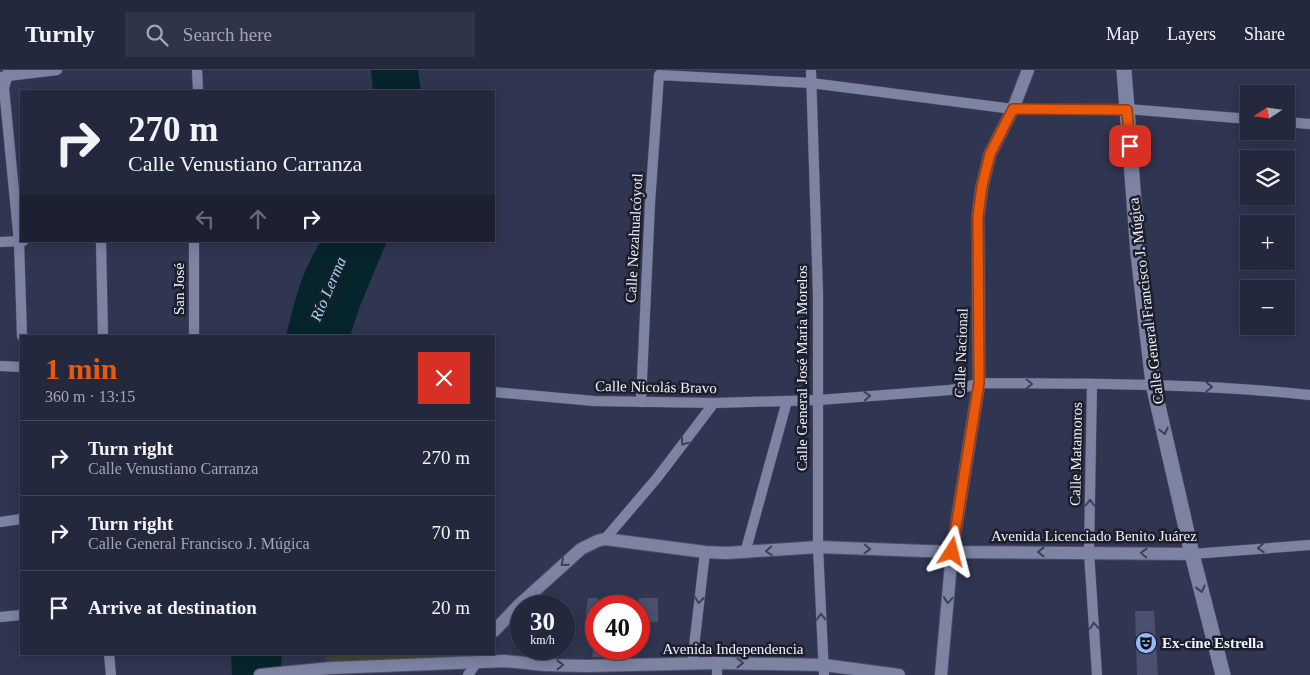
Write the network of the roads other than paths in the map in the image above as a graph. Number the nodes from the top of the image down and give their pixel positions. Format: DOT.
graph roads {
  1 [pos="57,70"];
  2 [pos="198,70"];
  3 [pos="811,70"];
  4 [pos="1028,70"];
  5 [pos="1124,70"];
  6 [pos="6,74"];
  7 [pos="811,84"];
  8 [pos="198,90"];
  9 [pos="1013,109"];
  10 [pos="1127,110"];
  11 [pos="1240,118"];
  12 [pos="1295,123"];
  13 [pos="1310,124"];
  14 [pos="20,232"];
  15 [pos="20,241"];
  16 [pos="0,242"];
  17 [pos="21,242"];
  18 [pos="100,242"];
  19 [pos="194,242"];
  20 [pos="22,335"];
  21 [pos="104,335"];
  22 [pos="194,335"];
  23 [pos="0,366"];
  24 [pos="20,367"];
  25 [pos="979,383"];
  26 [pos="1092,384"];
  27 [pos="1153,384"];
  28 [pos="495,392"];
  29 [pos="1310,395"];
  30 [pos="819,400"];
  31 [pos="787,401"];
  32 [pos="642,402"];
  33 [pos="714,403"];
  34 [pos="20,519"];
  35 [pos="0,522"];
  36 [pos="605,539"];
  37 [pos="1310,545"];
  38 [pos="818,547"];
  39 [pos="705,552"];
  40 [pos="952,552"];
  41 [pos="1089,552"];
  42 [pos="745,553"];
  43 [pos="1192,554"];
  44 [pos="20,615"];
  45 [pos="0,617"];
  46 [pos="495,630"];
  47 [pos="109,655"];
  48 [pos="479,658"];
  49 [pos="692,664"];
  50 [pos="717,669"];
  51 [pos="824,670"];
  52 [pos="111,675"];
  53 [pos="260,675"];
  54 [pos="468,675"];
  55 [pos="900,675"];
  56 [pos="941,675"];
  57 [pos="1097,675"];
  58 [pos="1223,675"];
  1 -- 6 [label="street"];
  2 -- 8 [label="street"];
  3 -- 7 [label="street, Calle General José María Morelos"];
  4 -- 9 [label="street, Calle Nacional"];
  5 -- 10 [label="main road, Calle General Francisco J. Múgica"];
  6 -- 14 [label="street"];
  7 -- 9 [label="street"];
  7 -- 30 [label="street, Calle General José María Morelos"];
  7 -- 32 [label="street, Calle Nezahualcóyotl"];
  9 -- 10 [label="street"];
  9 -- 25 [label="street, Calle Nacional"];
  10 -- 11 [label="street"];
  10 -- 27 [label="main road, Calle General Francisco J. Múgica"];
  12 -- 13 [label="street"];
  15 -- 16 [label="street"];
  17 -- 20 [label="street"];
  18 -- 21 [label="street"];
  19 -- 22 [label="street, San José"];
  23 -- 24 [label="street"];
  25 -- 26 [label="street, Calle Nicolás Bravo, one-way"];
  30 -- 25 [label="street, Calle Nicolás Bravo, one-way"];
  25 -- 40 [label="street, Calle Nacional"];
  26 -- 27 [label="street, Calle Nicolás Bravo"];
  41 -- 26 [label="street, Calle Matamoros, one-way"];
  27 -- 29 [label="street, Calle Nicolás Bravo, one-way"];
  27 -- 43 [label="main road, Calle General Francisco J. Múgica, one-way"];
  28 -- 32 [label="street, Calle Nicolás Bravo"];
  30 -- 31 [label="street, Calle Nicolás Bravo"];
  30 -- 38 [label="street, Calle General José María Morelos"];
  31 -- 33 [label="street, Calle Nicolás Bravo"];
  31 -- 42 [label="street"];
  32 -- 33 [label="street, Calle Nicolás Bravo"];
  33 -- 36 [label="street, one-way"];
  34 -- 35 [label="street"];
  36 -- 39 [label="street, Avenida Licenciado Benito Juárez"];
  36 -- 46 [label="street, one-way"];
  37 -- 43 [label="street, Avenida Licenciado Benito Juárez, one-way"];
  38 -- 40 [label="street, Avenida Licenciado Benito Juárez, one-way"];
  38 -- 42 [label="street, Avenida Licenciado Benito Juárez, one-way"];
  51 -- 38 [label="street, Calle General José María Morelos, one-way"];
  39 -- 42 [label="street, Avenida Licenciado Benito Juárez"];
  39 -- 49 [label="street, one-way"];
  41 -- 40 [label="street, Avenida Licenciado Benito Juárez, one-way"];
  40 -- 56 [label="street, Calle Nacional, one-way"];
  43 -- 41 [label="street, Avenida Licenciado Benito Juárez, one-way"];
  57 -- 41 [label="street, Calle Matamoros, one-way"];
  43 -- 58 [label="main road, Calle General Francisco J. Múgica, one-way"];
  44 -- 45 [label="street"];
  47 -- 52 [label="street"];
  48 -- 49 [label="street, Avenida Independencia, one-way"];
  48 -- 53 [label="street, Avenida Independencia"];
  48 -- 54 [label="street"];
  49 -- 50 [label="street, Avenida Independencia"];
  50 -- 51 [label="street, Avenida Independencia, one-way"];
  51 -- 55 [label="street, Avenida Independencia"];
}
